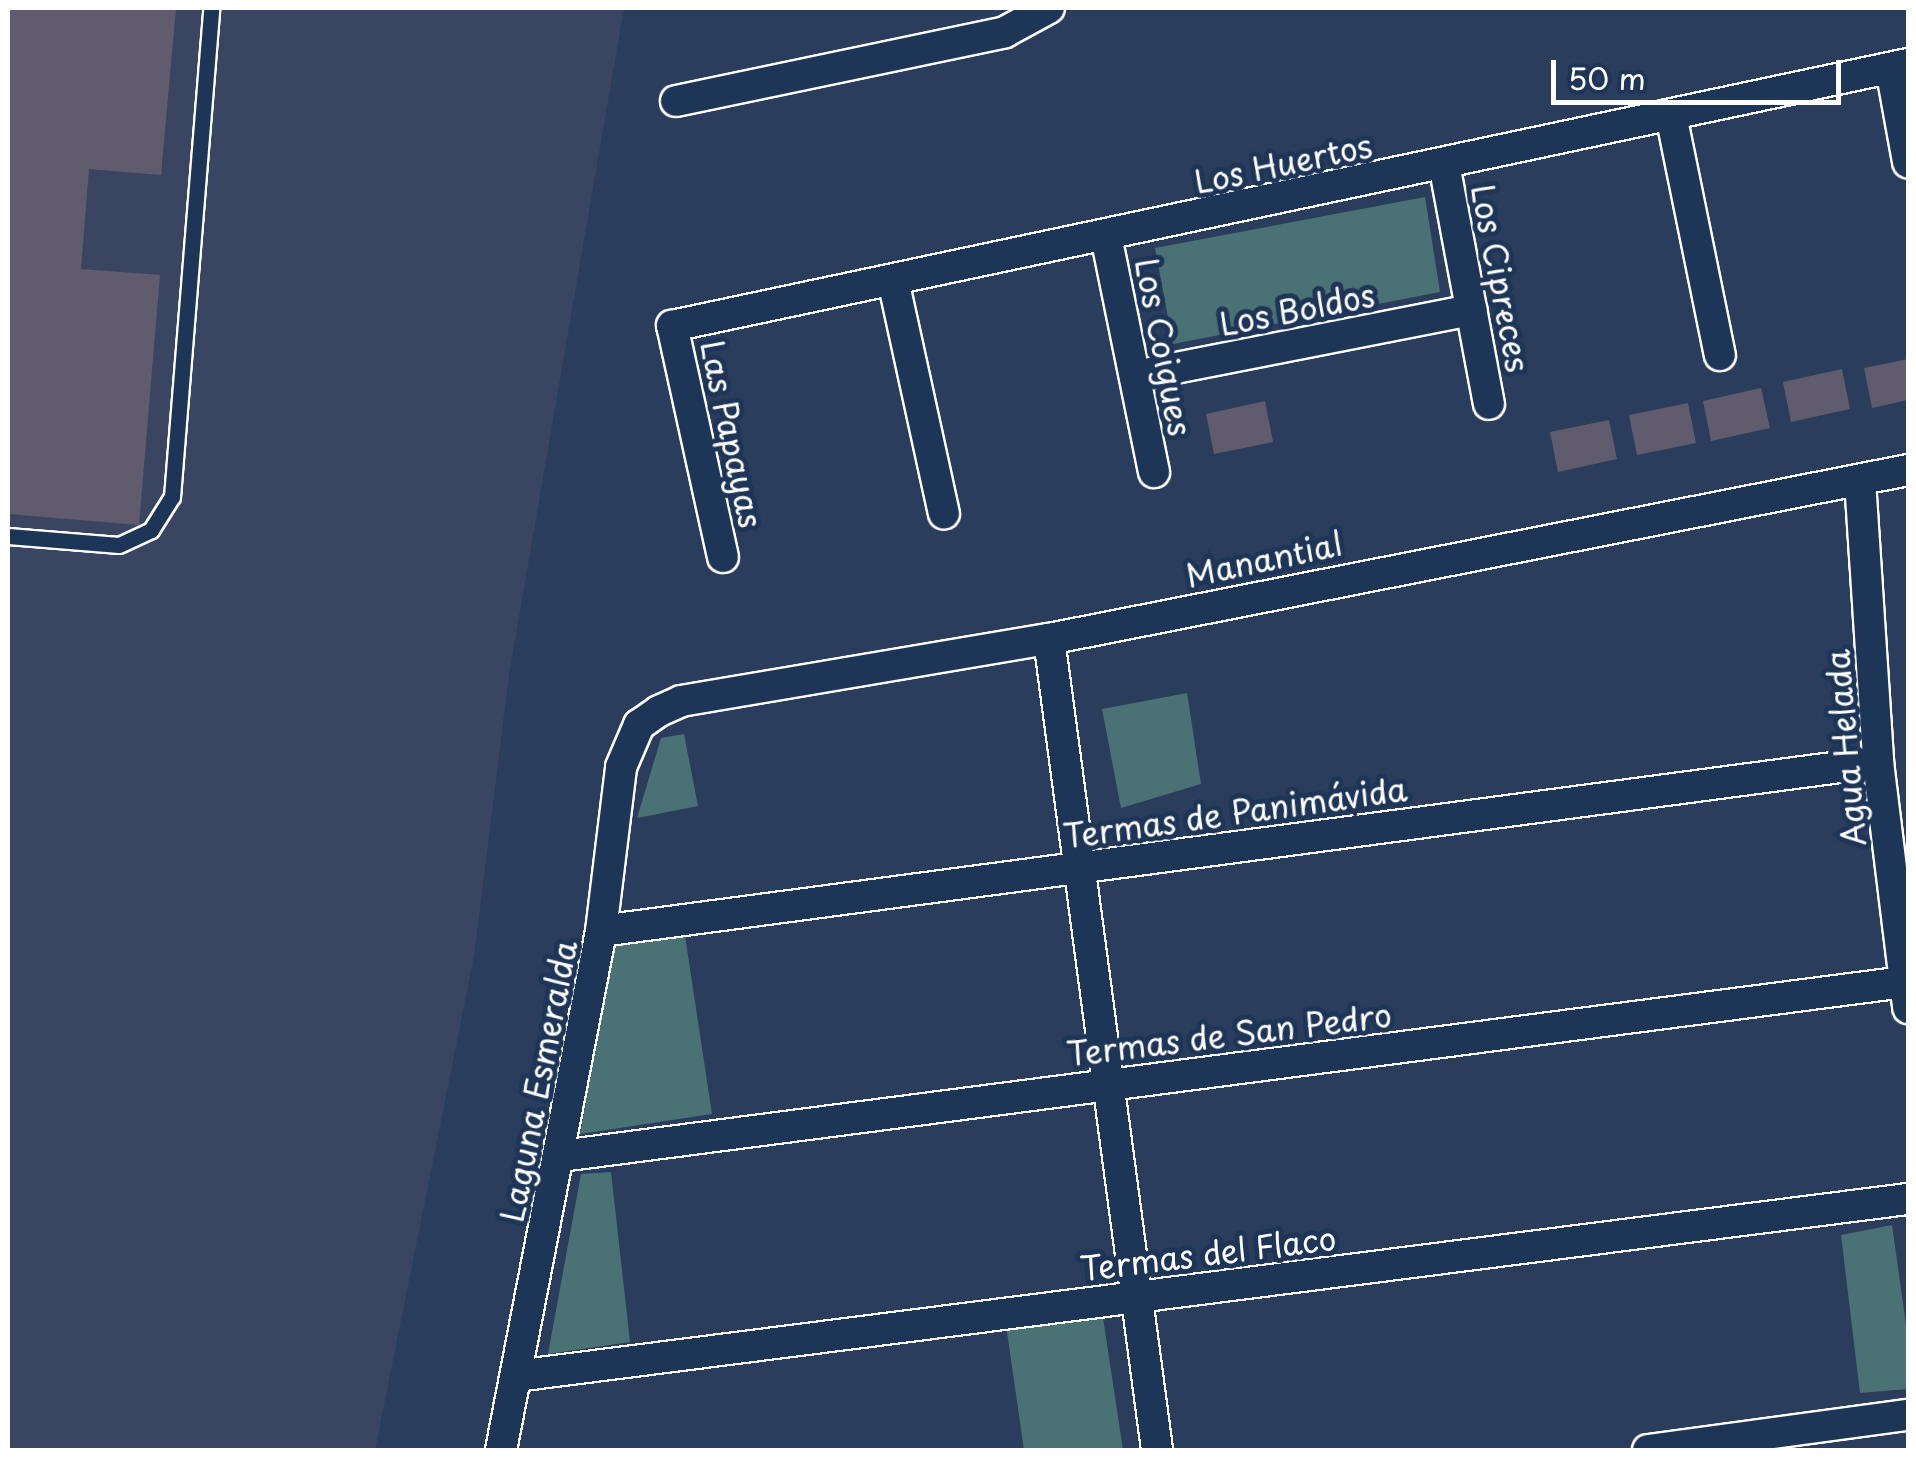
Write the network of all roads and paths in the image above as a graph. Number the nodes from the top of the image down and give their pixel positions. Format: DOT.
graph roads {
  1 [pos="210,8"];
  2 [pos="1050,8"];
  3 [pos="1900,66"];
  4 [pos="676,101"];
  5 [pos="1671,115"];
  6 [pos="1908,162"];
  7 [pos="1444,164"];
  8 [pos="1106,236"];
  9 [pos="892,280"];
  10 [pos="1472,310"];
  11 [pos="672,326"];
  12 [pos="1720,356"];
  13 [pos="1135,376"];
  14 [pos="1489,404"];
  15 [pos="1908,470"];
  16 [pos="1154,472"];
  17 [pos="1860,480"];
  18 [pos="944,514"];
  19 [pos="8,536"];
  20 [pos="723,556"];
  21 [pos="1049,639"];
  22 [pos="639,725"];
  23 [pos="1878,762"];
  24 [pos="1079,868"];
  25 [pos="601,931"];
  26 [pos="1907,995"];
  27 [pos="1108,1085"];
  28 [pos="561,1156"];
  29 [pos="1908,1199"];
  30 [pos="1136,1298"];
  31 [pos="516,1376"];
  32 [pos="1908,1415"];
  33 [pos="500,1450"];
  34 [pos="1157,1450"];
  35 [pos="1648,1450"];
  1 -- 19 [label="lane"];
  2 -- 4 [label="street"];
  3 -- 5 [label="street, Los Huertos"];
  3 -- 6 [label="street"];
  5 -- 7 [label="street, Los Huertos"];
  5 -- 12 [label="street"];
  7 -- 8 [label="street, Los Huertos"];
  7 -- 10 [label="street, Los Cipreces"];
  8 -- 9 [label="street, Los Huertos"];
  8 -- 13 [label="street, Los Coigues"];
  9 -- 11 [label="street, Los Huertos"];
  9 -- 18 [label="street"];
  10 -- 13 [label="street, Los Boldos"];
  10 -- 14 [label="street, Los Cipreces"];
  11 -- 20 [label="street, Las Papayas"];
  13 -- 16 [label="street, Los Coigues"];
  15 -- 17 [label="street, Manantial"];
  17 -- 21 [label="street, Manantial"];
  17 -- 23 [label="street, Agua Helada"];
  21 -- 22 [label="street, Manantial"];
  21 -- 24 [label="street"];
  22 -- 25 [label="street, Laguna Esmeralda"];
  23 -- 24 [label="street, Termas de Panimávida"];
  23 -- 26 [label="street, Agua Helada"];
  24 -- 25 [label="street, Termas de Panimávida"];
  24 -- 27 [label="street"];
  25 -- 28 [label="street, Laguna Esmeralda"];
  26 -- 27 [label="street, Termas de San Pedro"];
  27 -- 28 [label="street, Termas de San Pedro"];
  27 -- 30 [label="street"];
  28 -- 31 [label="street, Laguna Esmeralda"];
  29 -- 30 [label="street, Termas del Flaco"];
  30 -- 31 [label="street, Termas del Flaco"];
  30 -- 34 [label="street"];
  31 -- 33 [label="street, Laguna Esmeralda"];
  32 -- 35 [label="street"];
}
